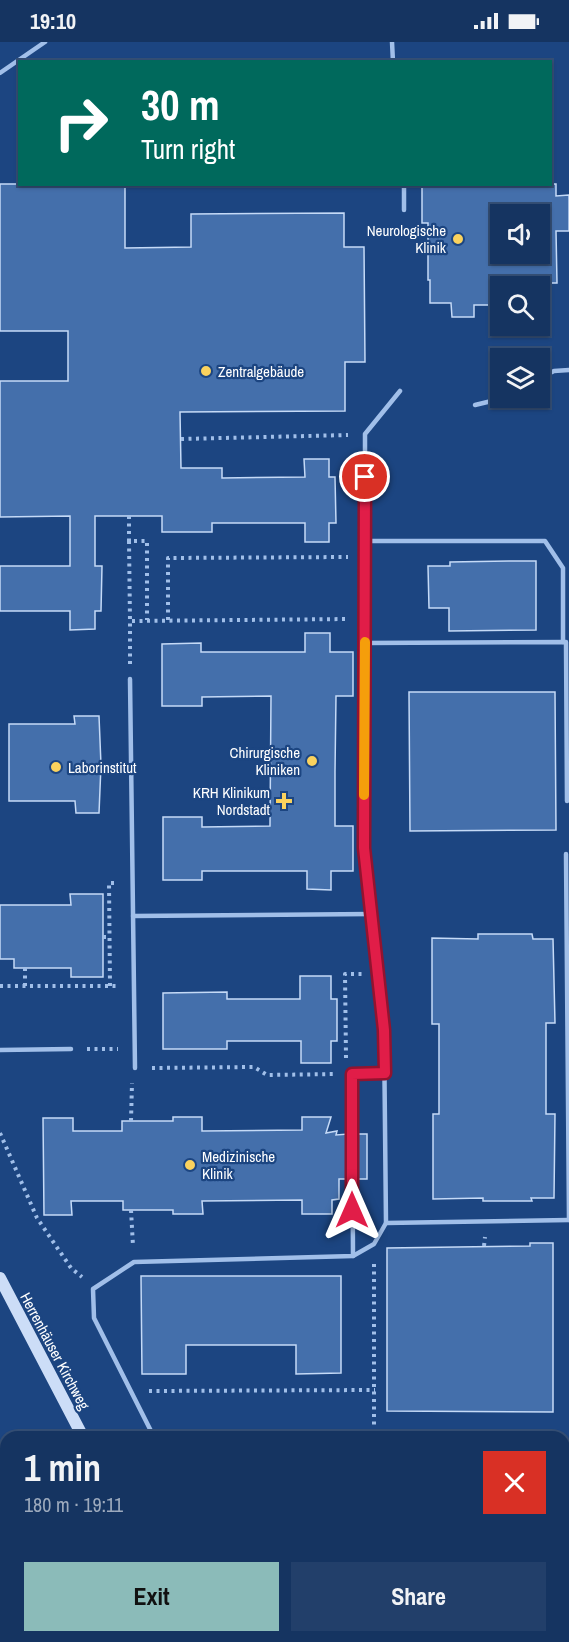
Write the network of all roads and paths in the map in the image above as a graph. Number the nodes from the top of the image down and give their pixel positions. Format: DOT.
graph roads {
  1 [pos="45,42"];
  2 [pos="392,42"];
  3 [pos="19,60"];
  4 [pos="393,60"];
  5 [pos="18,61"];
  6 [pos="0,73"];
  7 [pos="404,186"];
  8 [pos="404,210"];
  9 [pos="569,370"];
  10 [pos="550,373"];
  11 [pos="400,391"];
  12 [pos="490,401"];
  13 [pos="475,405"];
  14 [pos="365,434"];
  15 [pos="181,439"];
  16 [pos="129,516"];
  17 [pos="129,541"];
  18 [pos="364,541"];
  19 [pos="365,557"];
  20 [pos="365,619"];
  21 [pos="147,620"];
  22 [pos="168,620"];
  23 [pos="130,621"];
  24 [pos="563,642"];
  25 [pos="365,643"];
  26 [pos="130,679"];
  27 [pos="567,801"];
  28 [pos="566,854"];
  29 [pos="372,914"];
  30 [pos="133,916"];
  31 [pos="103,937"];
  32 [pos="25,968"];
  33 [pos="378,973"];
  34 [pos="0,986"];
  35 [pos="25,986"];
  36 [pos="110,986"];
  37 [pos="134,986"];
  38 [pos="134,1048"];
  39 [pos="71,1049"];
  40 [pos="0,1050"];
  41 [pos="135,1068"];
  42 [pos="385,1073"];
  43 [pos="349,1074"];
  44 [pos="131,1121"];
  45 [pos="0,1133"];
  46 [pos="131,1210"];
  47 [pos="569,1220"];
  48 [pos="386,1223"];
  49 [pos="374,1244"];
  50 [pos="353,1256"];
  51 [pos="134,1262"];
  52 [pos="0,1278"];
  53 [pos="93,1289"];
  54 [pos="375,1390"];
  55 [pos="131,1391"];
  56 [pos="80,1431"];
  57 [pos="151,1431"];
  58 [pos="374,1431"];
  1 -- 3 [label="lane"];
  2 -- 4 [label="lane"];
  5 -- 6 [label="lane"];
  7 -- 8 [label="lane"];
  9 -- 10 [label="lane"];
  11 -- 14 [label="lane"];
  12 -- 13 [label="lane"];
  14 -- 15 [label="path"];
  14 -- 18 [label="lane"];
  16 -- 17 [label="path"];
  17 -- 21 [label="path"];
  17 -- 23 [label="path"];
  18 -- 19 [label="lane"];
  18 -- 24 [label="lane"];
  19 -- 20 [label="lane"];
  19 -- 22 [label="path"];
  20 -- 22 [label="path"];
  20 -- 25 [label="lane"];
  21 -- 22 [label="path"];
  21 -- 23 [label="path"];
  23 -- 26 [label="path"];
  24 -- 25 [label="lane"];
  24 -- 27 [label="lane"];
  25 -- 29 [label="lane"];
  26 -- 30 [label="lane"];
  28 -- 47 [label="lane"];
  29 -- 30 [label="lane"];
  29 -- 33 [label="lane"];
  30 -- 37 [label="lane"];
  31 -- 36 [label="path"];
  32 -- 35 [label="path"];
  33 -- 42 [label="lane"];
  33 -- 43 [label="path"];
  34 -- 35 [label="path"];
  35 -- 36 [label="path"];
  36 -- 37 [label="path"];
  37 -- 38 [label="lane"];
  38 -- 39 [label="path"];
  38 -- 41 [label="lane"];
  39 -- 40 [label="lane"];
  41 -- 43 [label="path"];
  41 -- 44 [label="path"];
  42 -- 43 [label="lane"];
  42 -- 48 [label="lane"];
  43 -- 50 [label="lane"];
  45 -- 53 [label="path"];
  46 -- 51 [label="path"];
  47 -- 48 [label="lane"];
  48 -- 49 [label="lane"];
  49 -- 50 [label="lane"];
  49 -- 54 [label="path"];
  50 -- 51 [label="lane"];
  51 -- 53 [label="lane"];
  52 -- 56 [label="street, Herrenhäuser Kirchweg"];
  53 -- 55 [label="lane"];
  54 -- 55 [label="path"];
  54 -- 58 [label="path"];
  55 -- 57 [label="lane"];
}
